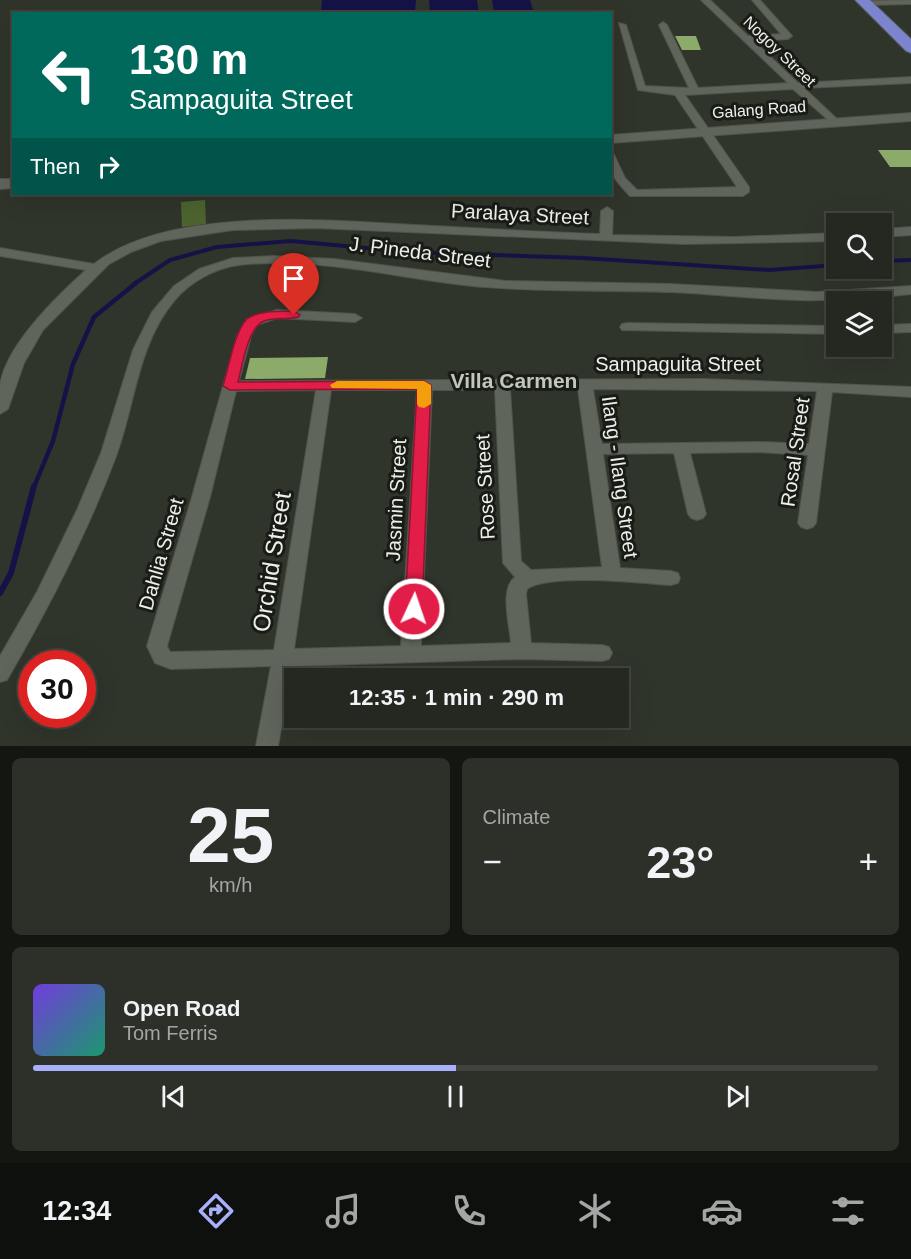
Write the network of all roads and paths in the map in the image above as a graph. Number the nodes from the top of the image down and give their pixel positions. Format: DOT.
graph roads {
  1 [pos="705,0"];
  2 [pos="756,0"];
  3 [pos="864,1"];
  4 [pos="911,2"];
  5 [pos="622,25"];
  6 [pos="663,25"];
  7 [pos="746,39"];
  8 [pos="911,48"];
  9 [pos="911,80"];
  10 [pos="795,87"];
  11 [pos="695,91"];
  12 [pos="678,92"];
  13 [pos="911,117"];
  14 [pos="834,122"];
  15 [pos="707,131"];
  16 [pos="612,139"];
  17 [pos="615,179"];
  18 [pos="607,211"];
  19 [pos="911,231"];
  20 [pos="892,232"];
  21 [pos="606,238"];
  22 [pos="826,238"];
  23 [pos="0,252"];
  24 [pos="96,268"];
  25 [pos="911,290"];
  26 [pos="355,318"];
  27 [pos="627,327"];
  28 [pos="911,328"];
  29 [pos="892,329"];
  30 [pos="826,330"];
  31 [pos="324,385"];
  32 [pos="424,385"];
  33 [pos="585,385"];
  34 [pos="230,386"];
  35 [pos="502,386"];
  36 [pos="825,387"];
  37 [pos="911,392"];
  38 [pos="0,409"];
  39 [pos="681,448"];
  40 [pos="595,449"];
  41 [pos="817,450"];
  42 [pos="697,514"];
  43 [pos="807,523"];
  44 [pos="612,574"];
  45 [pos="528,578"];
  46 [pos="672,578"];
  47 [pos="522,651"];
  48 [pos="602,653"];
  49 [pos="411,654"];
  50 [pos="284,657"];
  51 [pos="0,674"];
  52 [pos="267,746"];
  1 -- 7 [label="street, Nogoy Street"];
  2 -- 7 [label="street"];
  3 -- 4 [label="street"];
  3 -- 8 [label="highway"];
  5 -- 12 [label="street"];
  6 -- 11 [label="street"];
  7 -- 10 [label="street, Nogoy Street"];
  9 -- 10 [label="street"];
  10 -- 11 [label="street"];
  10 -- 14 [label="street, Nogoy Street"];
  11 -- 12 [label="street"];
  12 -- 15 [label="street"];
  13 -- 14 [label="street, Galang Road"];
  14 -- 15 [label="street, Galang Road"];
  15 -- 16 [label="street, Galang Road"];
  15 -- 17 [label="street"];
  18 -- 21 [label="street"];
  19 -- 20 [label="street"];
  21 -- 22 [label="street, Paralaya Street"];
  21 -- 24 [label="street, Paralaya Street"];
  23 -- 24 [label="street"];
  24 -- 38 [label="street, Paralaya Street"];
  25 -- 51 [label="street, J. Pineda Street"];
  26 -- 34 [label="street, Dahlia Street"];
  27 -- 30 [label="street"];
  28 -- 29 [label="street"];
  31 -- 32 [label="street, Sampaguita Street"];
  31 -- 34 [label="street, Sampaguita Street"];
  31 -- 50 [label="street, Orchid Street"];
  32 -- 35 [label="street, Sampaguita Street"];
  32 -- 49 [label="street, Jasmin Street"];
  33 -- 35 [label="street, Sampaguita Street"];
  33 -- 36 [label="street, Sampaguita Street"];
  33 -- 40 [label="street, Ilang - Ilang Street"];
  34 -- 50 [label="street, Dahlia Street"];
  35 -- 45 [label="street, Rose Street"];
  36 -- 37 [label="street, Sampaguita Street"];
  36 -- 41 [label="street, Rosal Street"];
  39 -- 40 [label="street"];
  39 -- 41 [label="street"];
  39 -- 42 [label="street"];
  40 -- 44 [label="street, Ilang - Ilang Street"];
  41 -- 43 [label="street, Rosal Street"];
  44 -- 45 [label="street"];
  44 -- 46 [label="street"];
  45 -- 47 [label="street"];
  47 -- 48 [label="street, Dahlia Street"];
  47 -- 49 [label="street, Dahlia Street"];
  49 -- 50 [label="street, Dahlia Street"];
  50 -- 52 [label="street, Orchid Street"];
}
